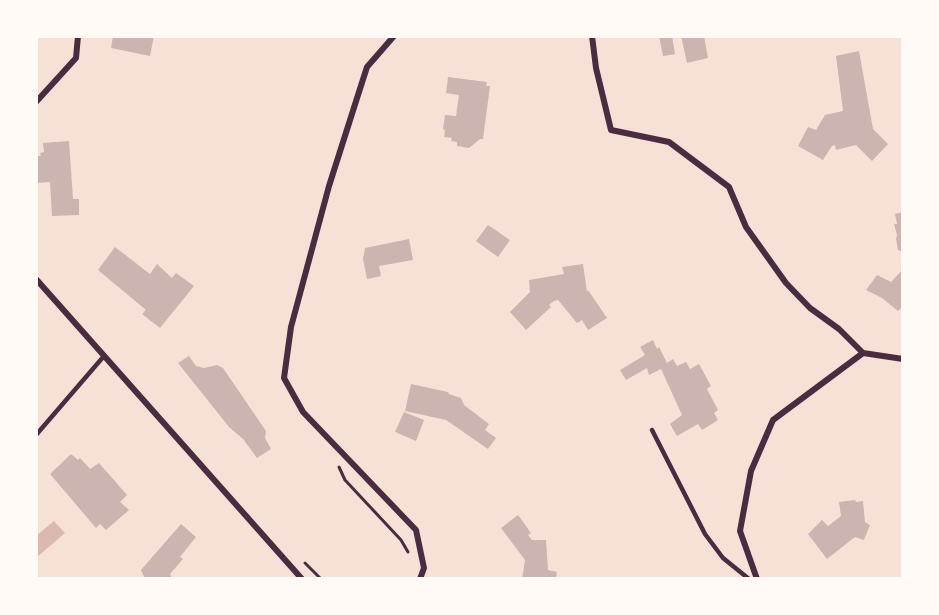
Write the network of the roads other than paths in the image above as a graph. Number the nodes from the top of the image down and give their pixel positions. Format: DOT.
graph roads {
  1 [pos="78,36"];
  2 [pos="394,36"];
  3 [pos="592,36"];
  4 [pos="36,102"];
  5 [pos="36,279"];
  6 [pos="864,353"];
  7 [pos="104,356"];
  8 [pos="903,359"];
  9 [pos="652,430"];
  10 [pos="36,435"];
  11 [pos="302,579"];
  12 [pos="420,579"];
  13 [pos="749,579"];
  14 [pos="757,579"];
  1 -- 4 [label="street"];
  2 -- 12 [label="street"];
  3 -- 6 [label="street"];
  5 -- 7 [label="street"];
  6 -- 8 [label="street"];
  6 -- 14 [label="street"];
  7 -- 10 [label="lane"];
  7 -- 11 [label="street"];
  9 -- 13 [label="lane"];
}
